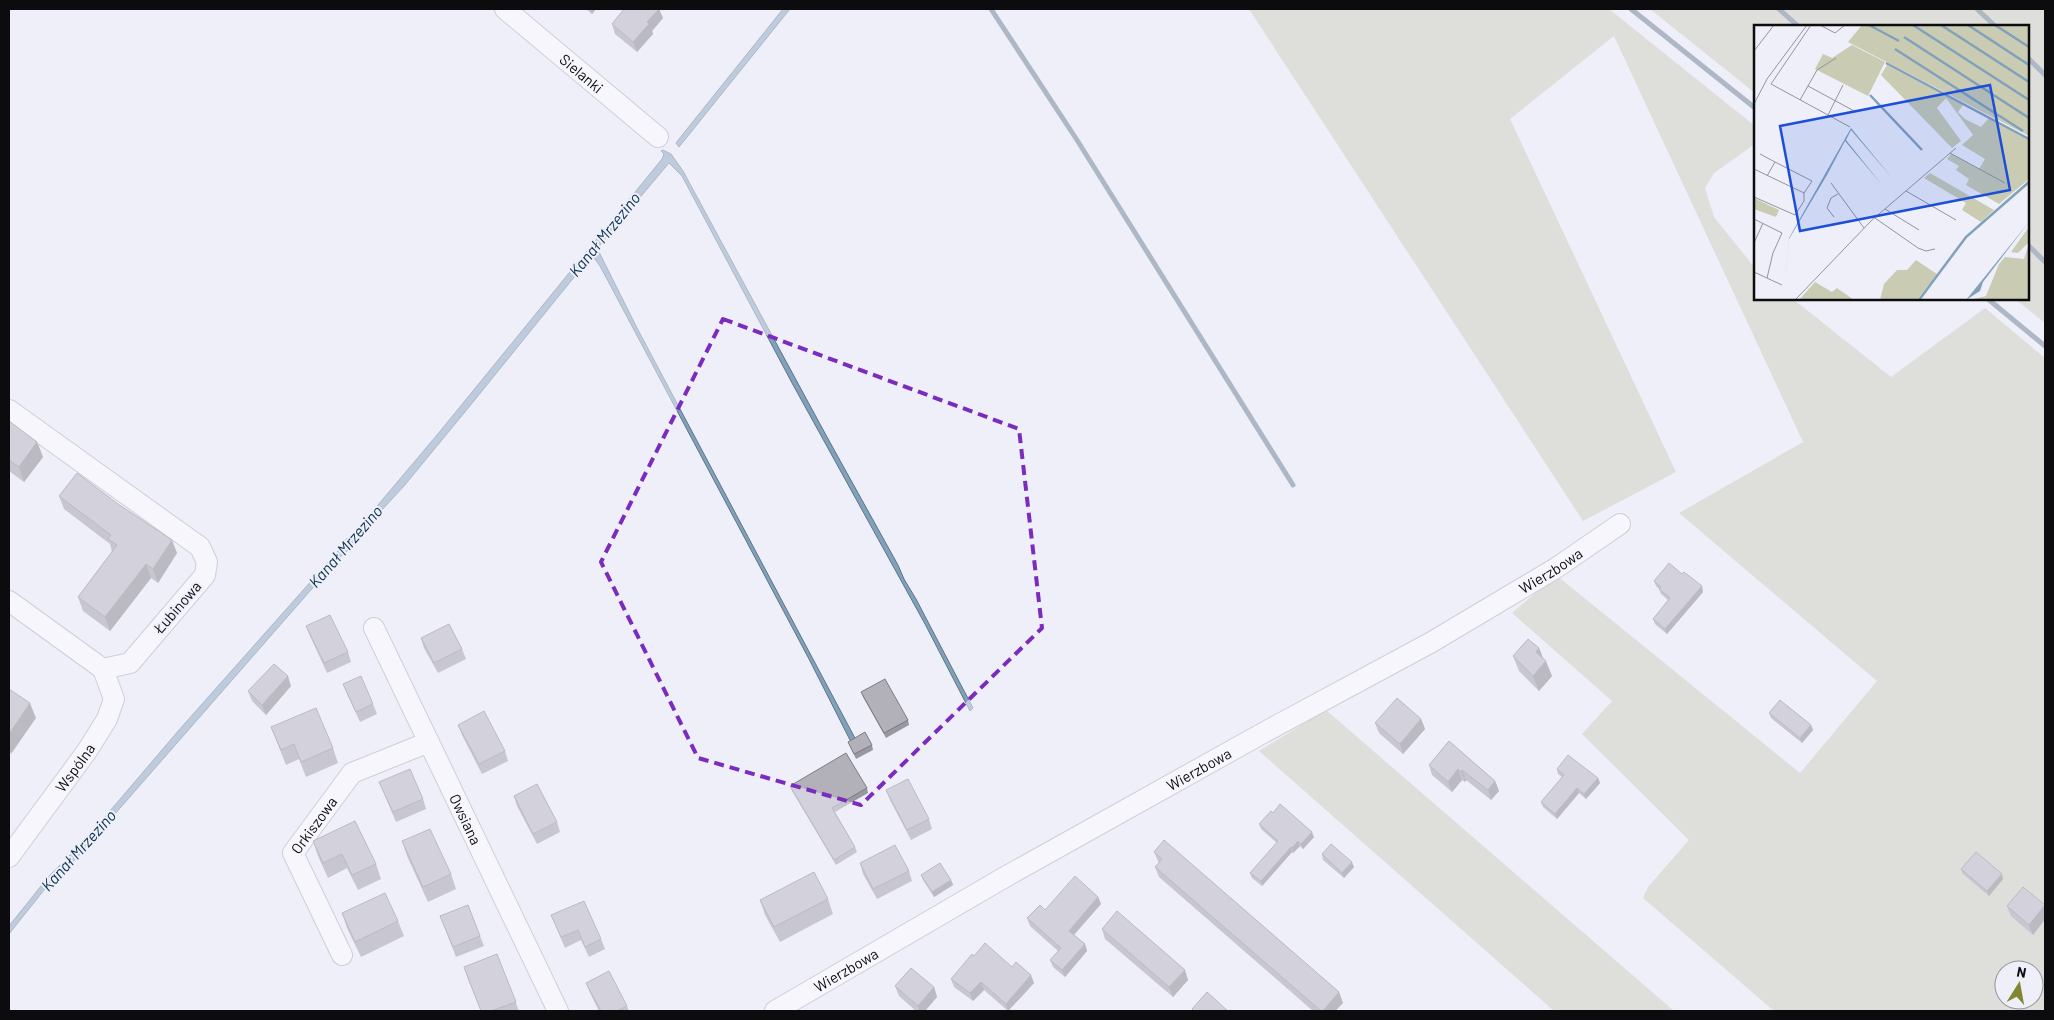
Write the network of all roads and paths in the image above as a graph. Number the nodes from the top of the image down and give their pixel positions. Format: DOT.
graph roads {
  1 [pos="505,9"];
  2 [pos="658,137"];
  3 [pos="9,410"];
  4 [pos="1620,524"];
  5 [pos="9,601"];
  6 [pos="374,628"];
  7 [pos="102,669"];
  8 [pos="429,742"];
  9 [pos="9,857"];
  10 [pos="342,955"];
  11 [pos="558,1011"];
  12 [pos="775,1011"];
  1 -- 2 [label="street, Sielanki"];
  3 -- 7 [label="street, Łubinowa"];
  4 -- 12 [label="street, Wierzbowa"];
  5 -- 7 [label="street"];
  6 -- 8 [label="street, Owsiana"];
  7 -- 9 [label="street, Wspólna"];
  8 -- 10 [label="street, Orkiszowa"];
  8 -- 11 [label="street, Owsiana"];
}
